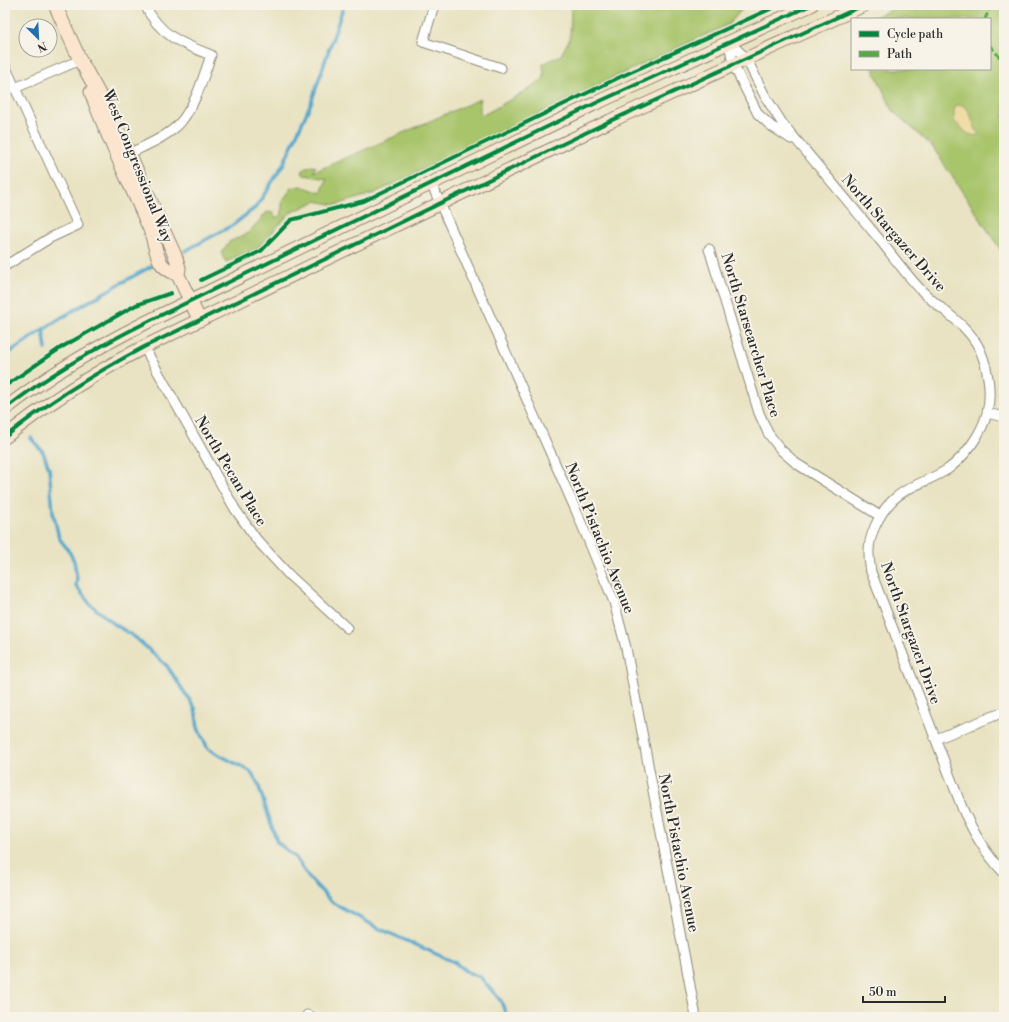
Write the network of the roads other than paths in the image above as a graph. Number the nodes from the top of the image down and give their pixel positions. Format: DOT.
graph roads {
  1 [pos="55,5"];
  2 [pos="145,5"];
  3 [pos="434,5"];
  4 [pos="811,5"];
  5 [pos="864,5"];
  6 [pos="729,42"];
  7 [pos="746,58"];
  8 [pos="80,60"];
  9 [pos="733,64"];
  10 [pos="5,66"];
  11 [pos="501,68"];
  12 [pos="15,88"];
  13 [pos="801,145"];
  14 [pos="124,156"];
  15 [pos="431,183"];
  16 [pos="441,203"];
  17 [pos="709,249"];
  18 [pos="5,266"];
  19 [pos="190,300"];
  20 [pos="199,319"];
  21 [pos="144,347"];
  22 [pos="5,409"];
  23 [pos="987,413"];
  24 [pos="1004,417"];
  25 [pos="5,437"];
  26 [pos="880,516"];
  27 [pos="347,628"];
  28 [pos="1004,712"];
  29 [pos="936,739"];
  30 [pos="1004,873"];
  31 [pos="696,1017"];
  1 -- 8 [label="main road, West Congressional Way"];
  2 -- 14 [label="street"];
  3 -- 11 [label="street"];
  4 -- 6 [label="main road"];
  5 -- 7 [label="main road"];
  6 -- 7 [label="street, North Stargazer Drive"];
  6 -- 9 [label="street, North Stargazer Drive"];
  6 -- 15 [label="main road"];
  7 -- 9 [label="main road"];
  7 -- 13 [label="street, North Stargazer Drive"];
  8 -- 12 [label="street"];
  8 -- 14 [label="main road, West Congressional Way"];
  9 -- 13 [label="street, North Stargazer Drive"];
  9 -- 16 [label="main road"];
  10 -- 12 [label="street"];
  12 -- 18 [label="street"];
  13 -- 23 [label="street, North Stargazer Drive"];
  14 -- 19 [label="main road, West Congressional Way"];
  15 -- 16 [label="street, North Pistachio Avenue"];
  15 -- 19 [label="main road"];
  16 -- 20 [label="main road"];
  16 -- 31 [label="street, North Pistachio Avenue"];
  17 -- 26 [label="street, North Starsearcher Place"];
  19 -- 20 [label="main road, West Congressional Way"];
  19 -- 22 [label="main road"];
  20 -- 21 [label="main road"];
  21 -- 25 [label="main road"];
  21 -- 27 [label="street, North Pecan Place"];
  23 -- 24 [label="street"];
  23 -- 26 [label="street, North Stargazer Drive"];
  26 -- 29 [label="street, North Stargazer Drive"];
  28 -- 29 [label="street"];
  29 -- 30 [label="street, North Stargazer Drive"];
}
